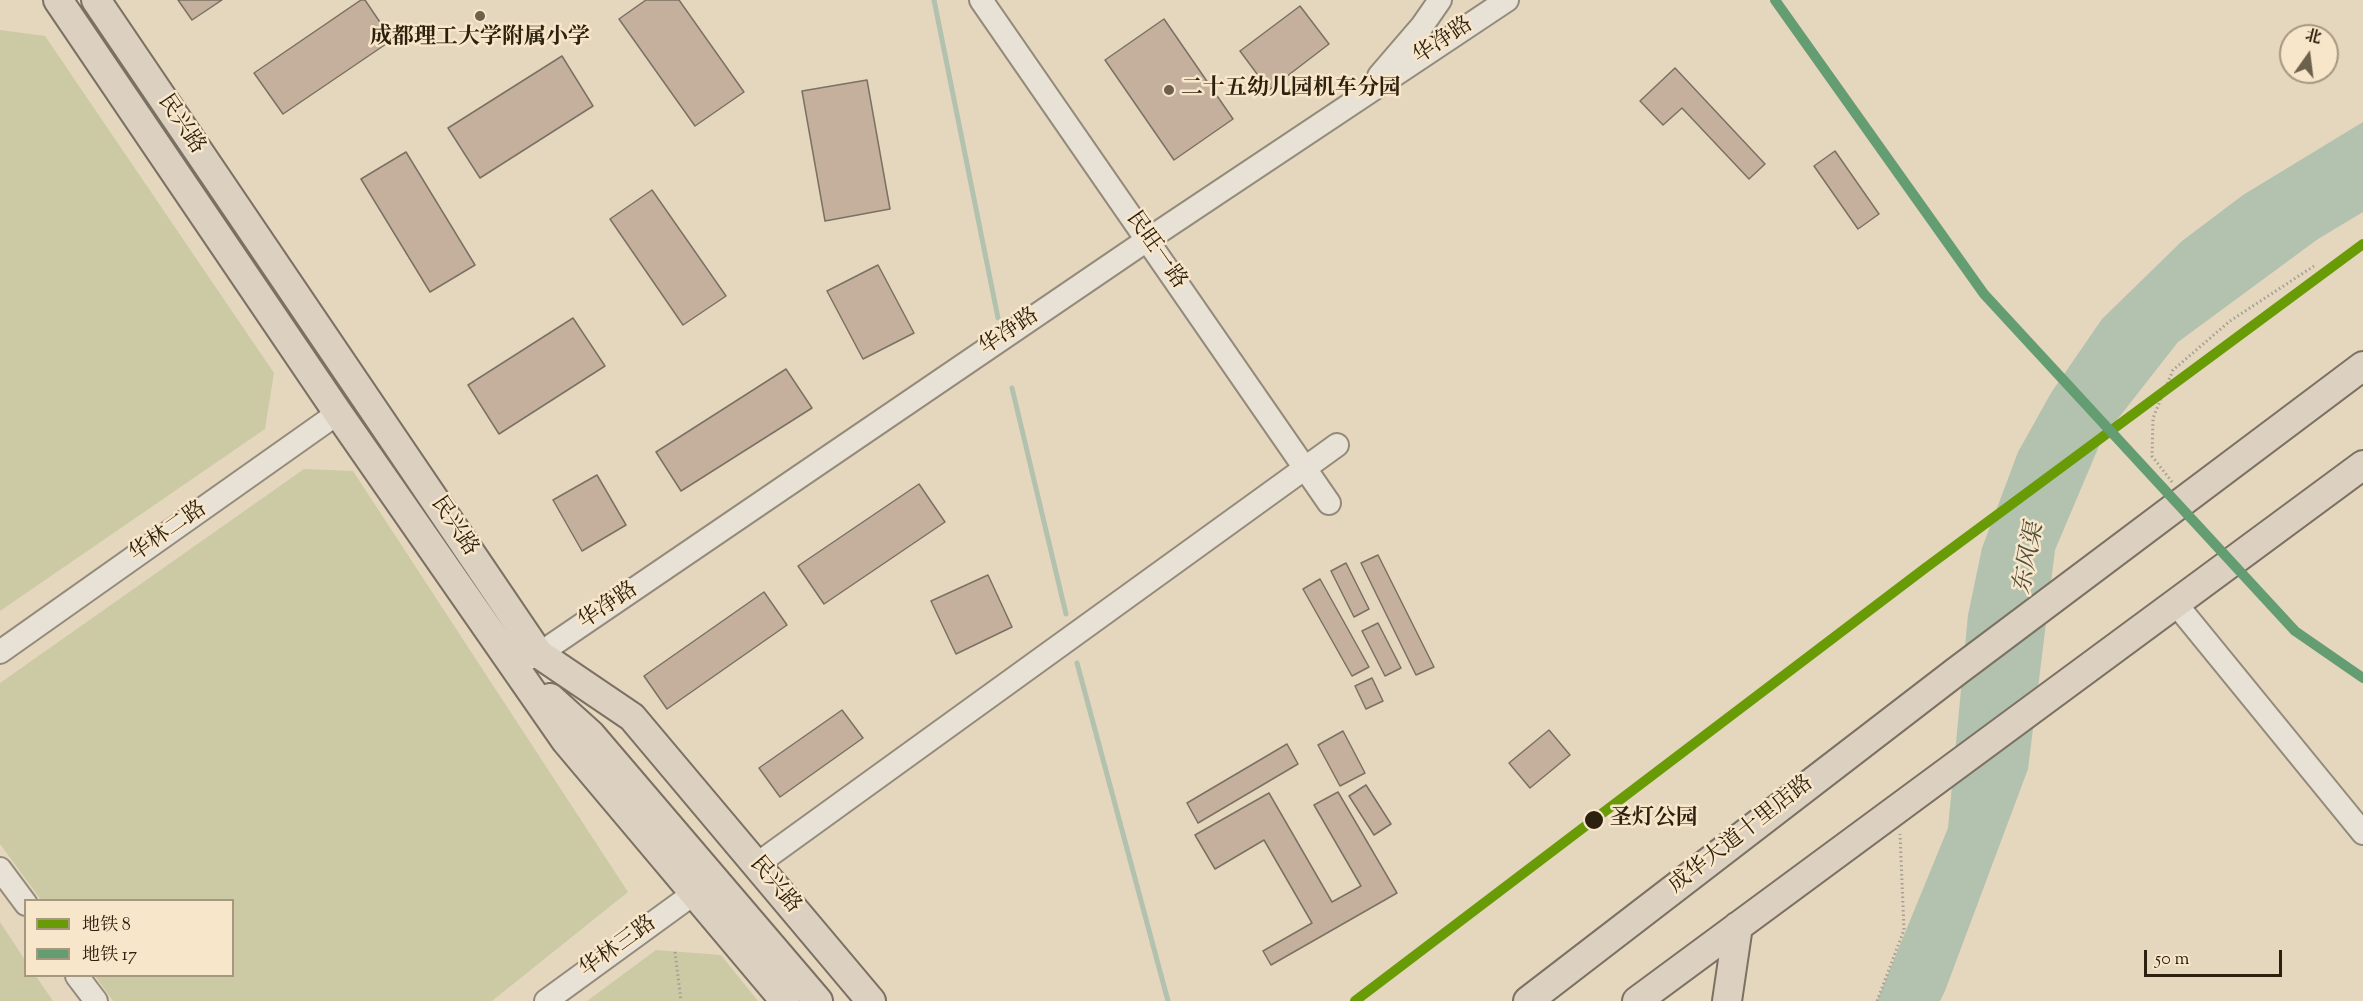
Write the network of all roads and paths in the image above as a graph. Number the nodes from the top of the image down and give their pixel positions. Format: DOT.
graph roads {
  1 [pos="58,0"];
  2 [pos="96,0"];
  3 [pos="981,0"];
  4 [pos="1440,0"];
  5 [pos="1507,0"];
  6 [pos="1348,106"];
  7 [pos="1147,240"];
  8 [pos="2314,266"];
  9 [pos="2363,366"];
  10 [pos="338,413"];
  11 [pos="1337,445"];
  12 [pos="2363,465"];
  13 [pos="1305,468"];
  14 [pos="2185,499"];
  15 [pos="1329,503"];
  16 [pos="2176,604"];
  17 [pos="0,652"];
  18 [pos="526,659"];
  19 [pos="601,727"];
  20 [pos="1899,807"];
  21 [pos="2363,833"];
  22 [pos="756,865"];
  23 [pos="0,869"];
  24 [pos="693,894"];
  25 [pos="24,901"];
  26 [pos="1738,926"];
  27 [pos="675,952"];
  28 [pos="79,977"];
  29 [pos="1879,1000"];
  30 [pos="96,1001"];
  31 [pos="546,1001"];
  32 [pos="681,1001"];
  33 [pos="785,1001"];
  34 [pos="818,1001"];
  35 [pos="848,1001"];
  36 [pos="871,1001"];
  37 [pos="1528,1001"];
  38 [pos="1637,1001"];
  39 [pos="1727,1001"];
  1 -- 10 [label="main road, 民兴路"];
  2 -- 18 [label="main road, 民兴路"];
  3 -- 7 [label="street, 民旺一路"];
  4 -- 6 [label="street"];
  5 -- 6 [label="street, 华净路"];
  6 -- 7 [label="street, 华净路"];
  7 -- 13 [label="street, 民旺一路"];
  7 -- 18 [label="street, 华净路"];
  8 -- 14 [label="path"];
  9 -- 14 [label="main road"];
  10 -- 17 [label="street, 华林二路"];
  10 -- 18 [label="main road, 民兴路"];
  11 -- 13 [label="street"];
  12 -- 16 [label="main road"];
  13 -- 15 [label="street, 民旺一路"];
  13 -- 22 [label="street"];
  14 -- 37 [label="main road, 成华大道十里店路"];
  16 -- 20 [label="main road"];
  16 -- 21 [label="street"];
  18 -- 19 [label="main road"];
  18 -- 22 [label="main road, 民兴路"];
  18 -- 24 [label="main road, 民兴路"];
  19 -- 34 [label="main road, 民兴路"];
  19 -- 35 [label="main road, 民兴路"];
  20 -- 26 [label="main road"];
  20 -- 29 [label="path"];
  22 -- 36 [label="main road, 民兴路"];
  23 -- 25 [label="street"];
  24 -- 31 [label="street, 华林三路"];
  24 -- 33 [label="main road, 民兴路"];
  26 -- 38 [label="main road"];
  26 -- 39 [label="main road"];
  27 -- 32 [label="path"];
  28 -- 30 [label="street"];
}
